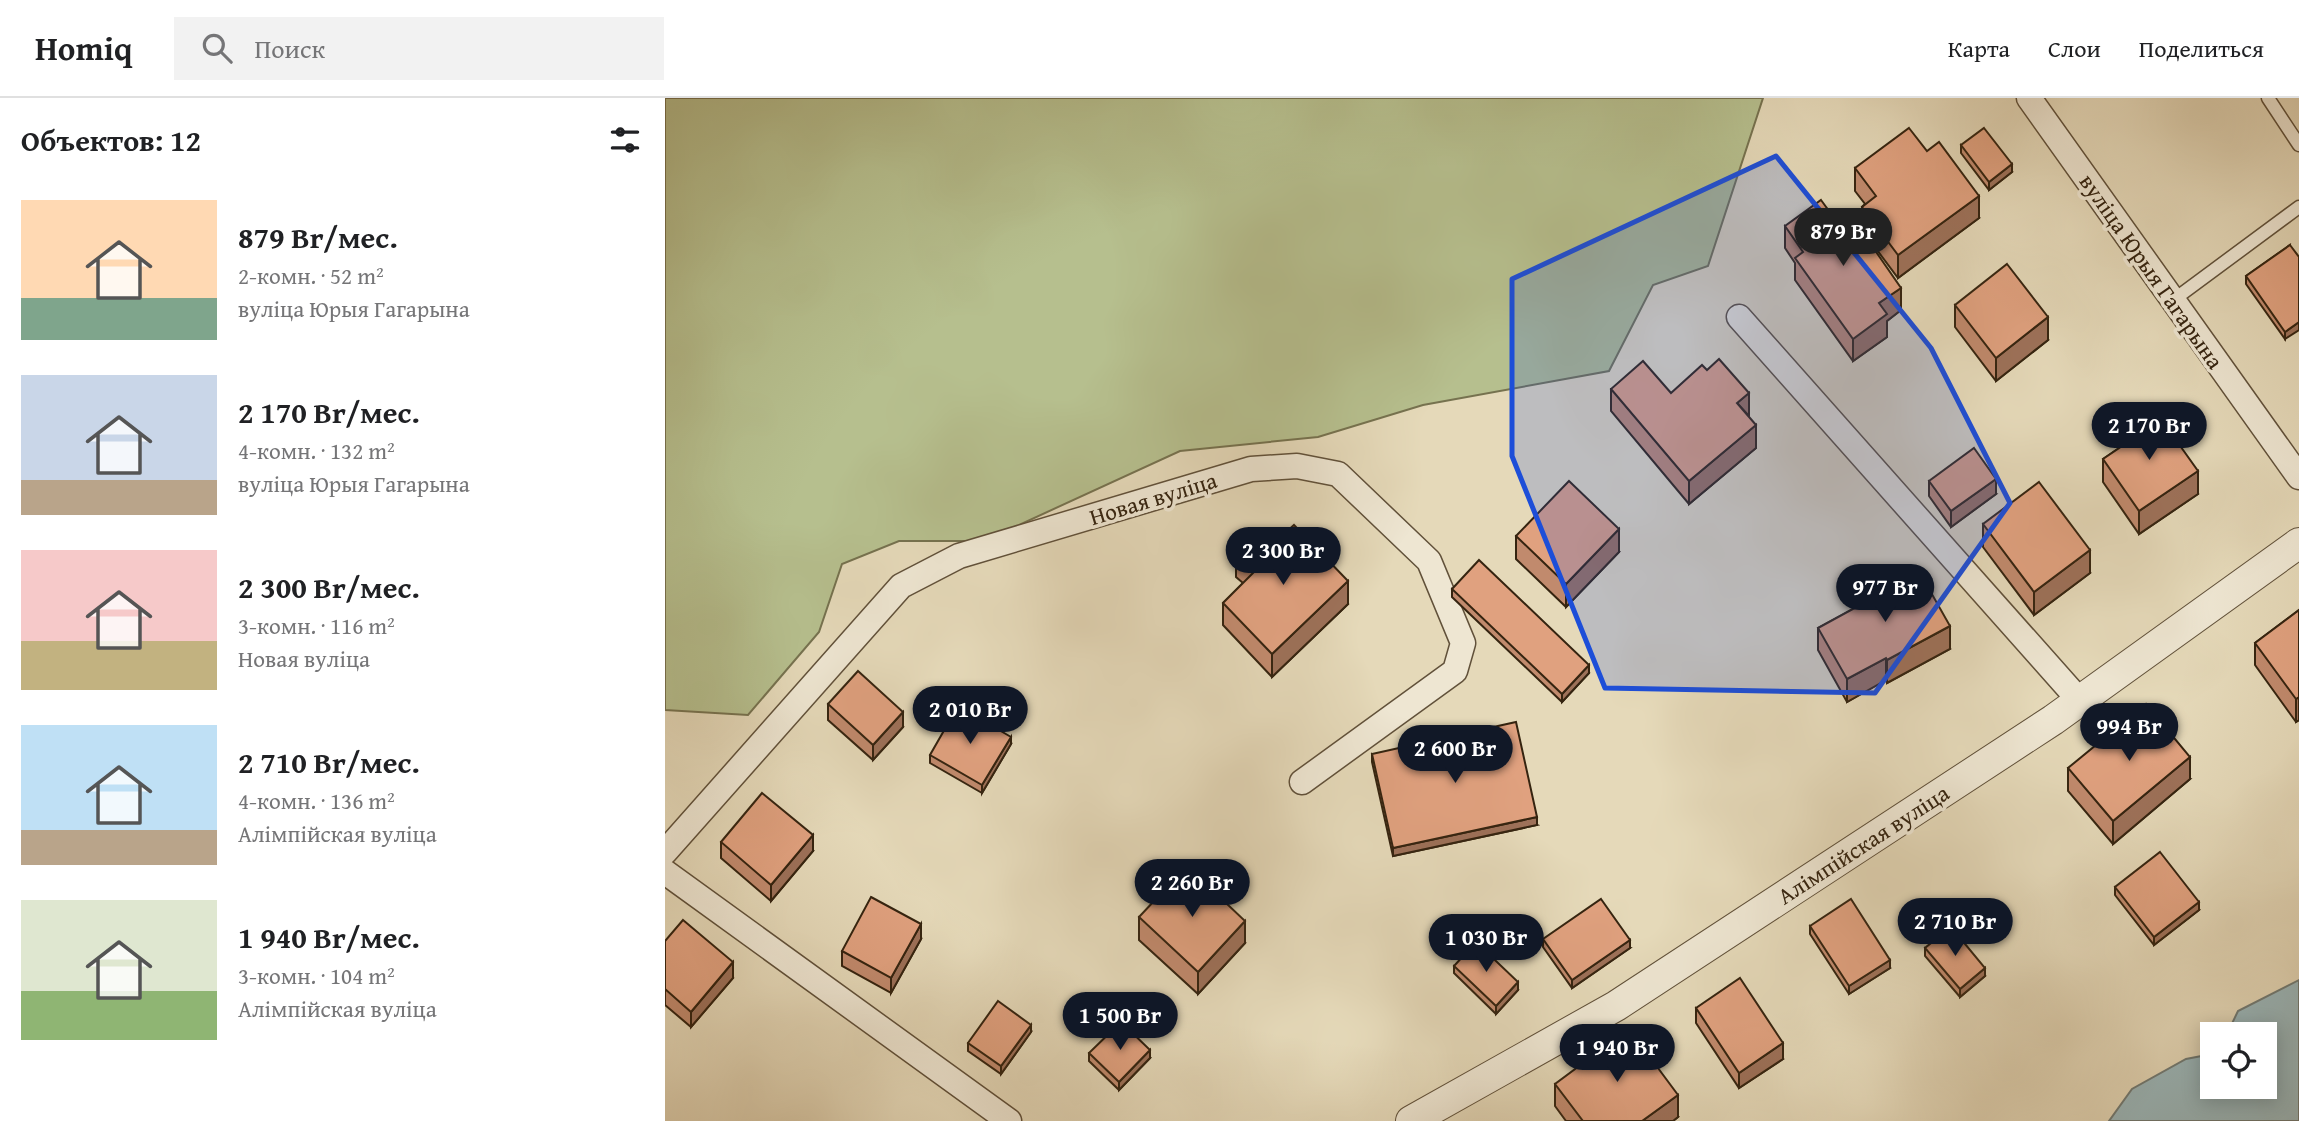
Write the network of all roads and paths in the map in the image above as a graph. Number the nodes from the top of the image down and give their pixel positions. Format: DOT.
graph roads {
  1 [pos="2029,98"];
  2 [pos="2268,98"];
  3 [pos="2299,145"];
  4 [pos="2299,207"];
  5 [pos="2172,301"];
  6 [pos="1739,317"];
  7 [pos="2299,477"];
  8 [pos="2299,543"];
  9 [pos="2080,701"];
  10 [pos="1302,782"];
  11 [pos="665,852"];
  12 [pos="665,872"];
  13 [pos="1009,1121"];
  14 [pos="1411,1121"];
  1 -- 5 [label="street, вуліца Юрыя Гагарына"];
  2 -- 3 [label="lane"];
  4 -- 5 [label="lane"];
  5 -- 7 [label="street, вуліца Юрыя Гагарына"];
  6 -- 9 [label="street"];
  8 -- 9 [label="street, Алімпійская вуліца"];
  9 -- 14 [label="street, Алімпійская вуліца"];
  10 -- 11 [label="street, Новая вуліца"];
  12 -- 13 [label="street"];
}
